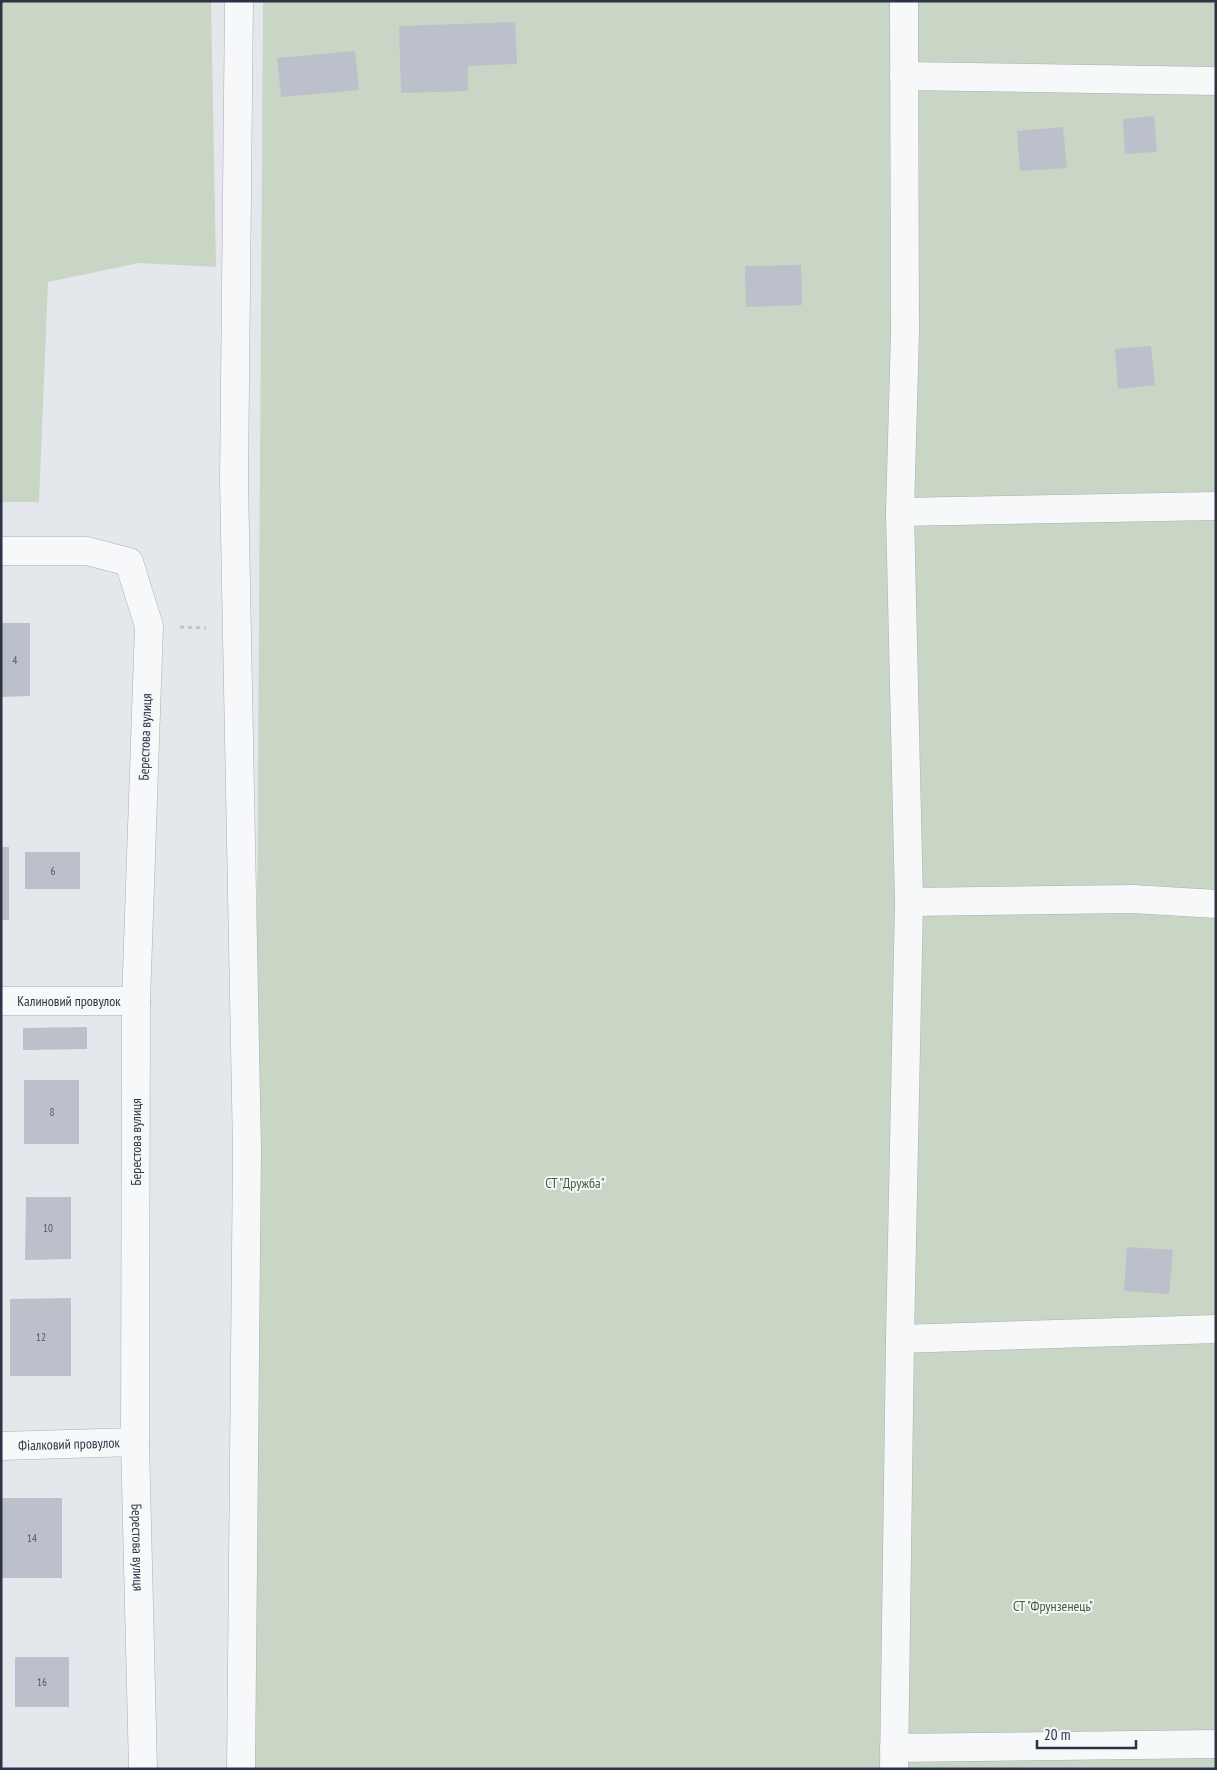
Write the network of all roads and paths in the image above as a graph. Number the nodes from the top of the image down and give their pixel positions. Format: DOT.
graph roads {
  1 [pos="239,1"];
  2 [pos="904,1"];
  3 [pos="904,76"];
  4 [pos="1216,82"];
  5 [pos="1216,506"];
  6 [pos="900,512"];
  7 [pos="1,551"];
  8 [pos="149,626"];
  9 [pos="237,630"];
  10 [pos="909,902"];
  11 [pos="1216,904"];
  12 [pos="1,1001"];
  13 [pos="136,1001"];
  14 [pos="1216,1329"];
  15 [pos="900,1339"];
  16 [pos="135,1442"];
  17 [pos="1,1446"];
  18 [pos="1216,1744"];
  19 [pos="894,1758"];
  20 [pos="143,1769"];
  21 [pos="241,1769"];
  1 -- 9 [label="street"];
  2 -- 3 [label="street"];
  3 -- 4 [label="street"];
  3 -- 6 [label="street"];
  5 -- 6 [label="street"];
  6 -- 10 [label="street"];
  7 -- 8 [label="street, Берестова вулиця"];
  8 -- 9 [label="path"];
  8 -- 13 [label="street, Берестова вулиця"];
  9 -- 21 [label="street"];
  10 -- 11 [label="street"];
  10 -- 15 [label="street"];
  12 -- 13 [label="street, Калиновий провулок"];
  13 -- 16 [label="street, Берестова вулиця"];
  14 -- 15 [label="street"];
  15 -- 19 [label="street"];
  16 -- 17 [label="street, Фіалковий провулок"];
  16 -- 20 [label="street, Берестова вулиця"];
  18 -- 19 [label="street"];
}
